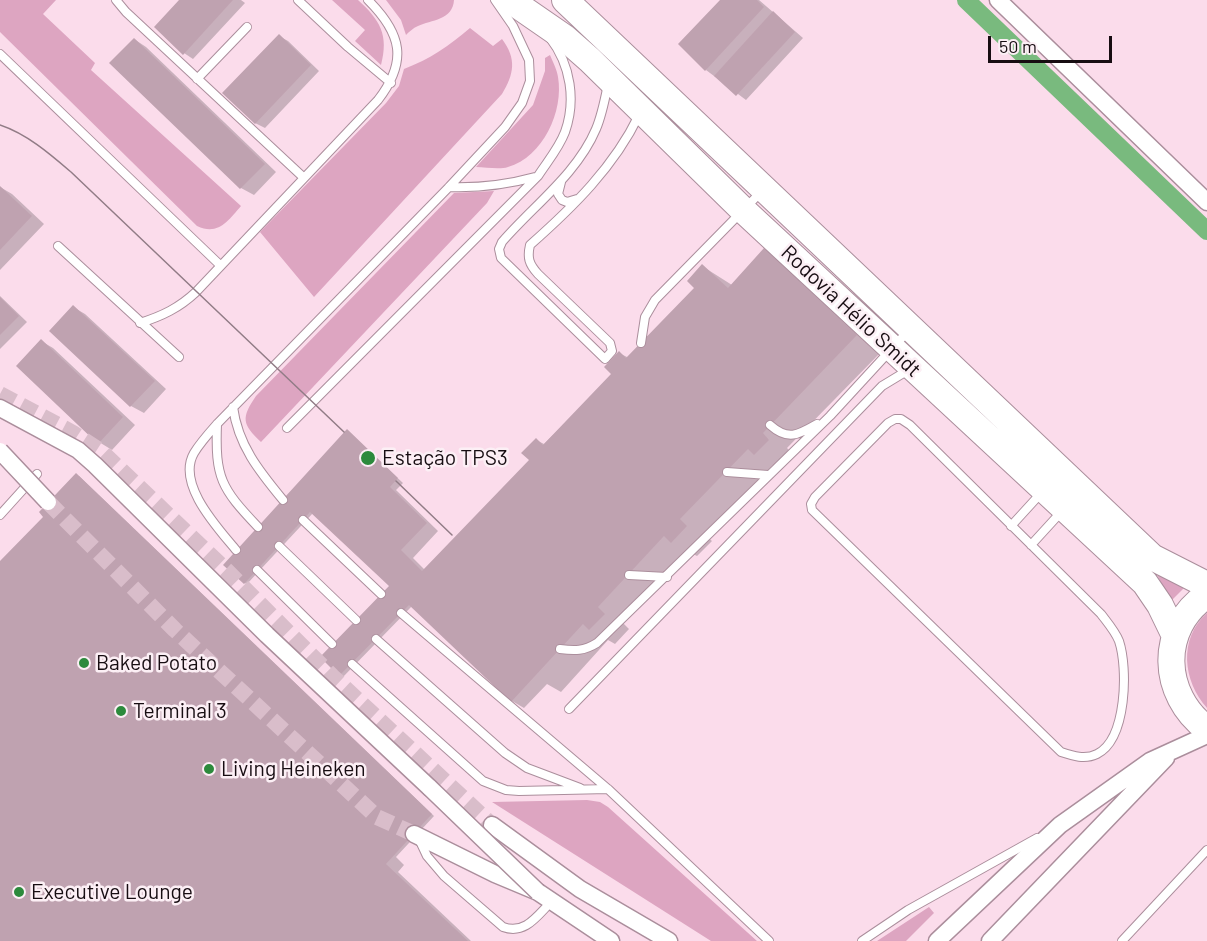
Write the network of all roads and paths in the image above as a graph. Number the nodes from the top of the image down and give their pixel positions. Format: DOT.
graph roads {
  1 [pos="116,0"];
  2 [pos="298,0"];
  3 [pos="368,0"];
  4 [pos="495,0"];
  5 [pos="565,0"];
  6 [pos="998,0"];
  7 [pos="520,6"];
  8 [pos="247,27"];
  9 [pos="0,54"];
  10 [pos="0,60"];
  11 [pos="9,64"];
  12 [pos="610,78"];
  13 [pos="197,79"];
  14 [pos="391,83"];
  15 [pos="642,109"];
  16 [pos="538,176"];
  17 [pos="303,177"];
  18 [pos="562,179"];
  19 [pos="449,188"];
  20 [pos="763,190"];
  21 [pos="579,198"];
  22 [pos="1207,202"];
  23 [pos="743,210"];
  24 [pos="58,246"];
  25 [pos="220,265"];
  26 [pos="140,323"];
  27 [pos="910,329"];
  28 [pos="641,343"];
  29 [pos="893,349"];
  30 [pos="179,357"];
  31 [pos="912,368"];
  32 [pos="233,407"];
  33 [pos="0,408"];
  34 [pos="830,416"];
  35 [pos="217,424"];
  36 [pos="770,425"];
  37 [pos="287,428"];
  38 [pos="0,451"];
  39 [pos="727,472"];
  40 [pos="37,474"];
  41 [pos="768,475"];
  42 [pos="1053,480"];
  43 [pos="1073,499"];
  44 [pos="283,500"];
  45 [pos="48,502"];
  46 [pos="0,515"];
  47 [pos="303,520"];
  48 [pos="1011,526"];
  49 [pos="258,527"];
  50 [pos="1031,545"];
  51 [pos="279,546"];
  52 [pos="236,550"];
  53 [pos="257,570"];
  54 [pos="629,575"];
  55 [pos="667,577"];
  56 [pos="1207,585"];
  57 [pos="381,594"];
  58 [pos="1207,595"];
  59 [pos="401,613"];
  60 [pos="356,620"];
  61 [pos="1175,636"];
  62 [pos="376,639"];
  63 [pos="332,644"];
  64 [pos="560,649"];
  65 [pos="352,664"];
  66 [pos="569,709"];
  67 [pos="1207,729"];
  68 [pos="1207,735"];
  69 [pos="1174,749"];
  70 [pos="583,789"];
  71 [pos="608,789"];
  72 [pos="492,825"];
  73 [pos="1060,825"];
  74 [pos="416,835"];
  75 [pos="1207,850"];
  76 [pos="542,872"];
  77 [pos="580,889"];
  78 [pos="544,897"];
  79 [pos="611,941"];
  80 [pos="669,941"];
  81 [pos="769,941"];
  82 [pos="862,941"];
  83 [pos="937,941"];
  84 [pos="990,941"];
  85 [pos="1122,941"];
  1 -- 13 [label="lane"];
  2 -- 14 [label="lane"];
  3 -- 14 [label="lane"];
  4 -- 19 [label="lane"];
  5 -- 20 [label="main road, Rodovia Hélio Smidt"];
  6 -- 22 [label="street"];
  7 -- 12 [label="main road, Rodovia Hélio Smidt"];
  7 -- 16 [label="lane"];
  8 -- 13 [label="lane"];
  9 -- 11 [label="lane"];
  10 -- 11 [label="lane"];
  11 -- 25 [label="lane"];
  12 -- 15 [label="main road, Rodovia Hélio Smidt"];
  12 -- 18 [label="lane"];
  13 -- 17 [label="lane"];
  14 -- 17 [label="lane"];
  15 -- 21 [label="lane"];
  15 -- 23 [label="main road, Rodovia Hélio Smidt"];
  16 -- 19 [label="lane"];
  16 -- 37 [label="lane"];
  17 -- 25 [label="lane"];
  18 -- 21 [label="lane"];
  18 -- 21 [label="lane"];
  19 -- 32 [label="lane"];
  20 -- 23 [label="lane"];
  20 -- 27 [label="main road, Rodovia Hélio Smidt"];
  23 -- 28 [label="lane"];
  23 -- 29 [label="main road, Rodovia Hélio Smidt"];
  24 -- 26 [label="lane"];
  25 -- 26 [label="lane"];
  26 -- 30 [label="lane"];
  27 -- 29 [label="lane"];
  27 -- 42 [label="main road, Rodovia Hélio Smidt"];
  29 -- 31 [label="main road, Rodovia Hélio Smidt"];
  29 -- 34 [label="lane"];
  31 -- 42 [label="main road, Rodovia Hélio Smidt"];
  31 -- 66 [label="lane"];
  32 -- 35 [label="lane"];
  32 -- 44 [label="lane"];
  33 -- 78 [label="street, bridge"];
  34 -- 36 [label="lane"];
  34 -- 41 [label="lane"];
  35 -- 49 [label="lane"];
  35 -- 52 [label="lane"];
  38 -- 45 [label="street, bridge"];
  39 -- 41 [label="lane"];
  40 -- 46 [label="lane"];
  41 -- 55 [label="lane"];
  42 -- 43 [label="main road, Rodovia Hélio Smidt"];
  42 -- 48 [label="lane"];
  43 -- 50 [label="lane"];
  43 -- 56 [label="main road, Rodovia Hélio Smidt"];
  43 -- 61 [label="main road, Rodovia Hélio Smidt"];
  47 -- 57 [label="lane"];
  48 -- 50 [label="lane"];
  48 -- 50 [label="lane"];
  51 -- 60 [label="lane"];
  53 -- 63 [label="lane"];
  54 -- 55 [label="lane"];
  55 -- 64 [label="lane"];
  58 -- 61 [label="main road"];
  59 -- 71 [label="lane"];
  61 -- 67 [label="main road"];
  62 -- 70 [label="lane"];
  65 -- 70 [label="lane"];
  68 -- 69 [label="street"];
  69 -- 73 [label="street"];
  69 -- 84 [label="street"];
  70 -- 71 [label="lane"];
  71 -- 81 [label="lane"];
  72 -- 77 [label="street"];
  73 -- 82 [label="lane"];
  73 -- 83 [label="street"];
  74 -- 78 [label="street"];
  74 -- 78 [label="lane"];
  75 -- 85 [label="lane"];
  76 -- 77 [label="lane"];
  77 -- 80 [label="street"];
  78 -- 79 [label="street"];
}
